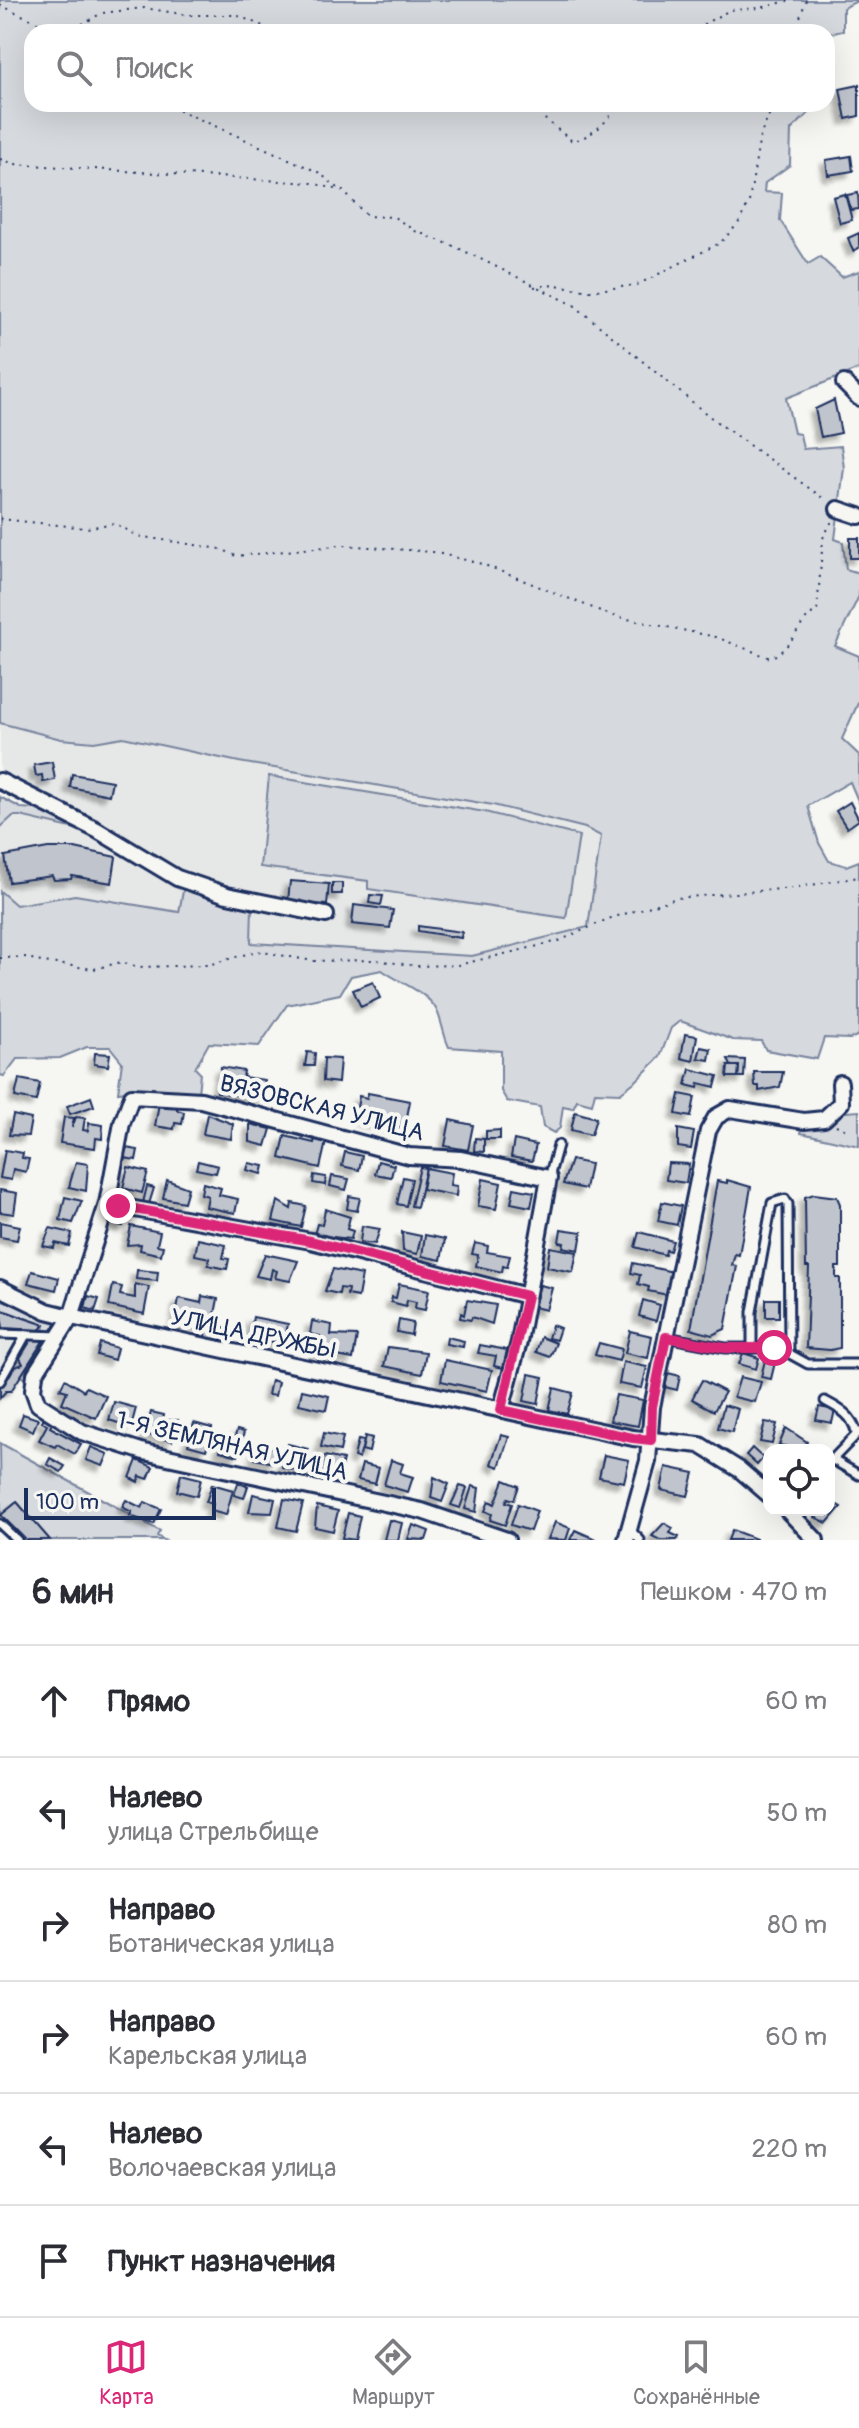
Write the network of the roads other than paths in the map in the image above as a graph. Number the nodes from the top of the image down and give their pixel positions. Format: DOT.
graph roads {
  1 [pos="844,383"];
  2 [pos="859,398"];
  3 [pos="838,509"];
  4 [pos="859,516"];
  5 [pos="0,781"];
  6 [pos="326,915"];
  7 [pos="840,1083"];
  8 [pos="132,1096"];
  9 [pos="558,1145"];
  10 [pos="549,1178"];
  11 [pos="107,1204"];
  12 [pos="0,1288"];
  13 [pos="527,1296"];
  14 [pos="71,1317"];
  15 [pos="0,1334"];
  16 [pos="26,1335"];
  17 [pos="60,1336"];
  18 [pos="666,1337"];
  19 [pos="752,1348"];
  20 [pos="789,1353"];
  21 [pos="859,1364"];
  22 [pos="0,1381"];
  23 [pos="825,1401"];
  24 [pos="501,1410"];
  25 [pos="857,1432"];
  26 [pos="651,1440"];
  27 [pos="835,1457"];
  28 [pos="835,1464"];
  29 [pos="859,1475"];
  30 [pos="763,1490"];
  31 [pos="795,1516"];
  32 [pos="0,1524"];
  33 [pos="632,1537"];
  34 [pos="17,1540"];
  35 [pos="507,1540"];
  36 [pos="816,1540"];
  1 -- 2 [label="street"];
  3 -- 4 [label="street"];
  5 -- 6 [label="street"];
  7 -- 18 [label="street"];
  8 -- 10 [label="street, ВЯЗОВСКАЯ УЛИЦА"];
  8 -- 11 [label="street, 1-Я ЗЕМЛЯНАЯ УЛИЦА"];
  9 -- 10 [label="lane"];
  10 -- 13 [label="street"];
  11 -- 13 [label="street"];
  11 -- 14 [label="street, 1-Я ЗЕМЛЯНАЯ УЛИЦА"];
  12 -- 14 [label="street, УЛИЦА ДРУЖБЫ"];
  13 -- 24 [label="street"];
  14 -- 17 [label="street, 1-Я ЗЕМЛЯНАЯ УЛИЦА"];
  14 -- 24 [label="street, УЛИЦА ДРУЖБЫ"];
  15 -- 16 [label="lane"];
  16 -- 17 [label="lane"];
  16 -- 22 [label="lane"];
  17 -- 35 [label="street, 1-Я ЗЕМЛЯНАЯ УЛИЦА"];
  18 -- 19 [label="lane"];
  18 -- 26 [label="street"];
  19 -- 20 [label="lane"];
  19 -- 20 [label="lane"];
  20 -- 21 [label="lane"];
  23 -- 25 [label="lane"];
  24 -- 26 [label="street, УЛИЦА ДРУЖБЫ"];
  25 -- 27 [label="lane"];
  26 -- 30 [label="street, УЛИЦА ДРУЖБЫ"];
  26 -- 33 [label="street"];
  28 -- 29 [label="lane"];
  31 -- 36 [label="street"];
  32 -- 34 [label="lane"];
}
